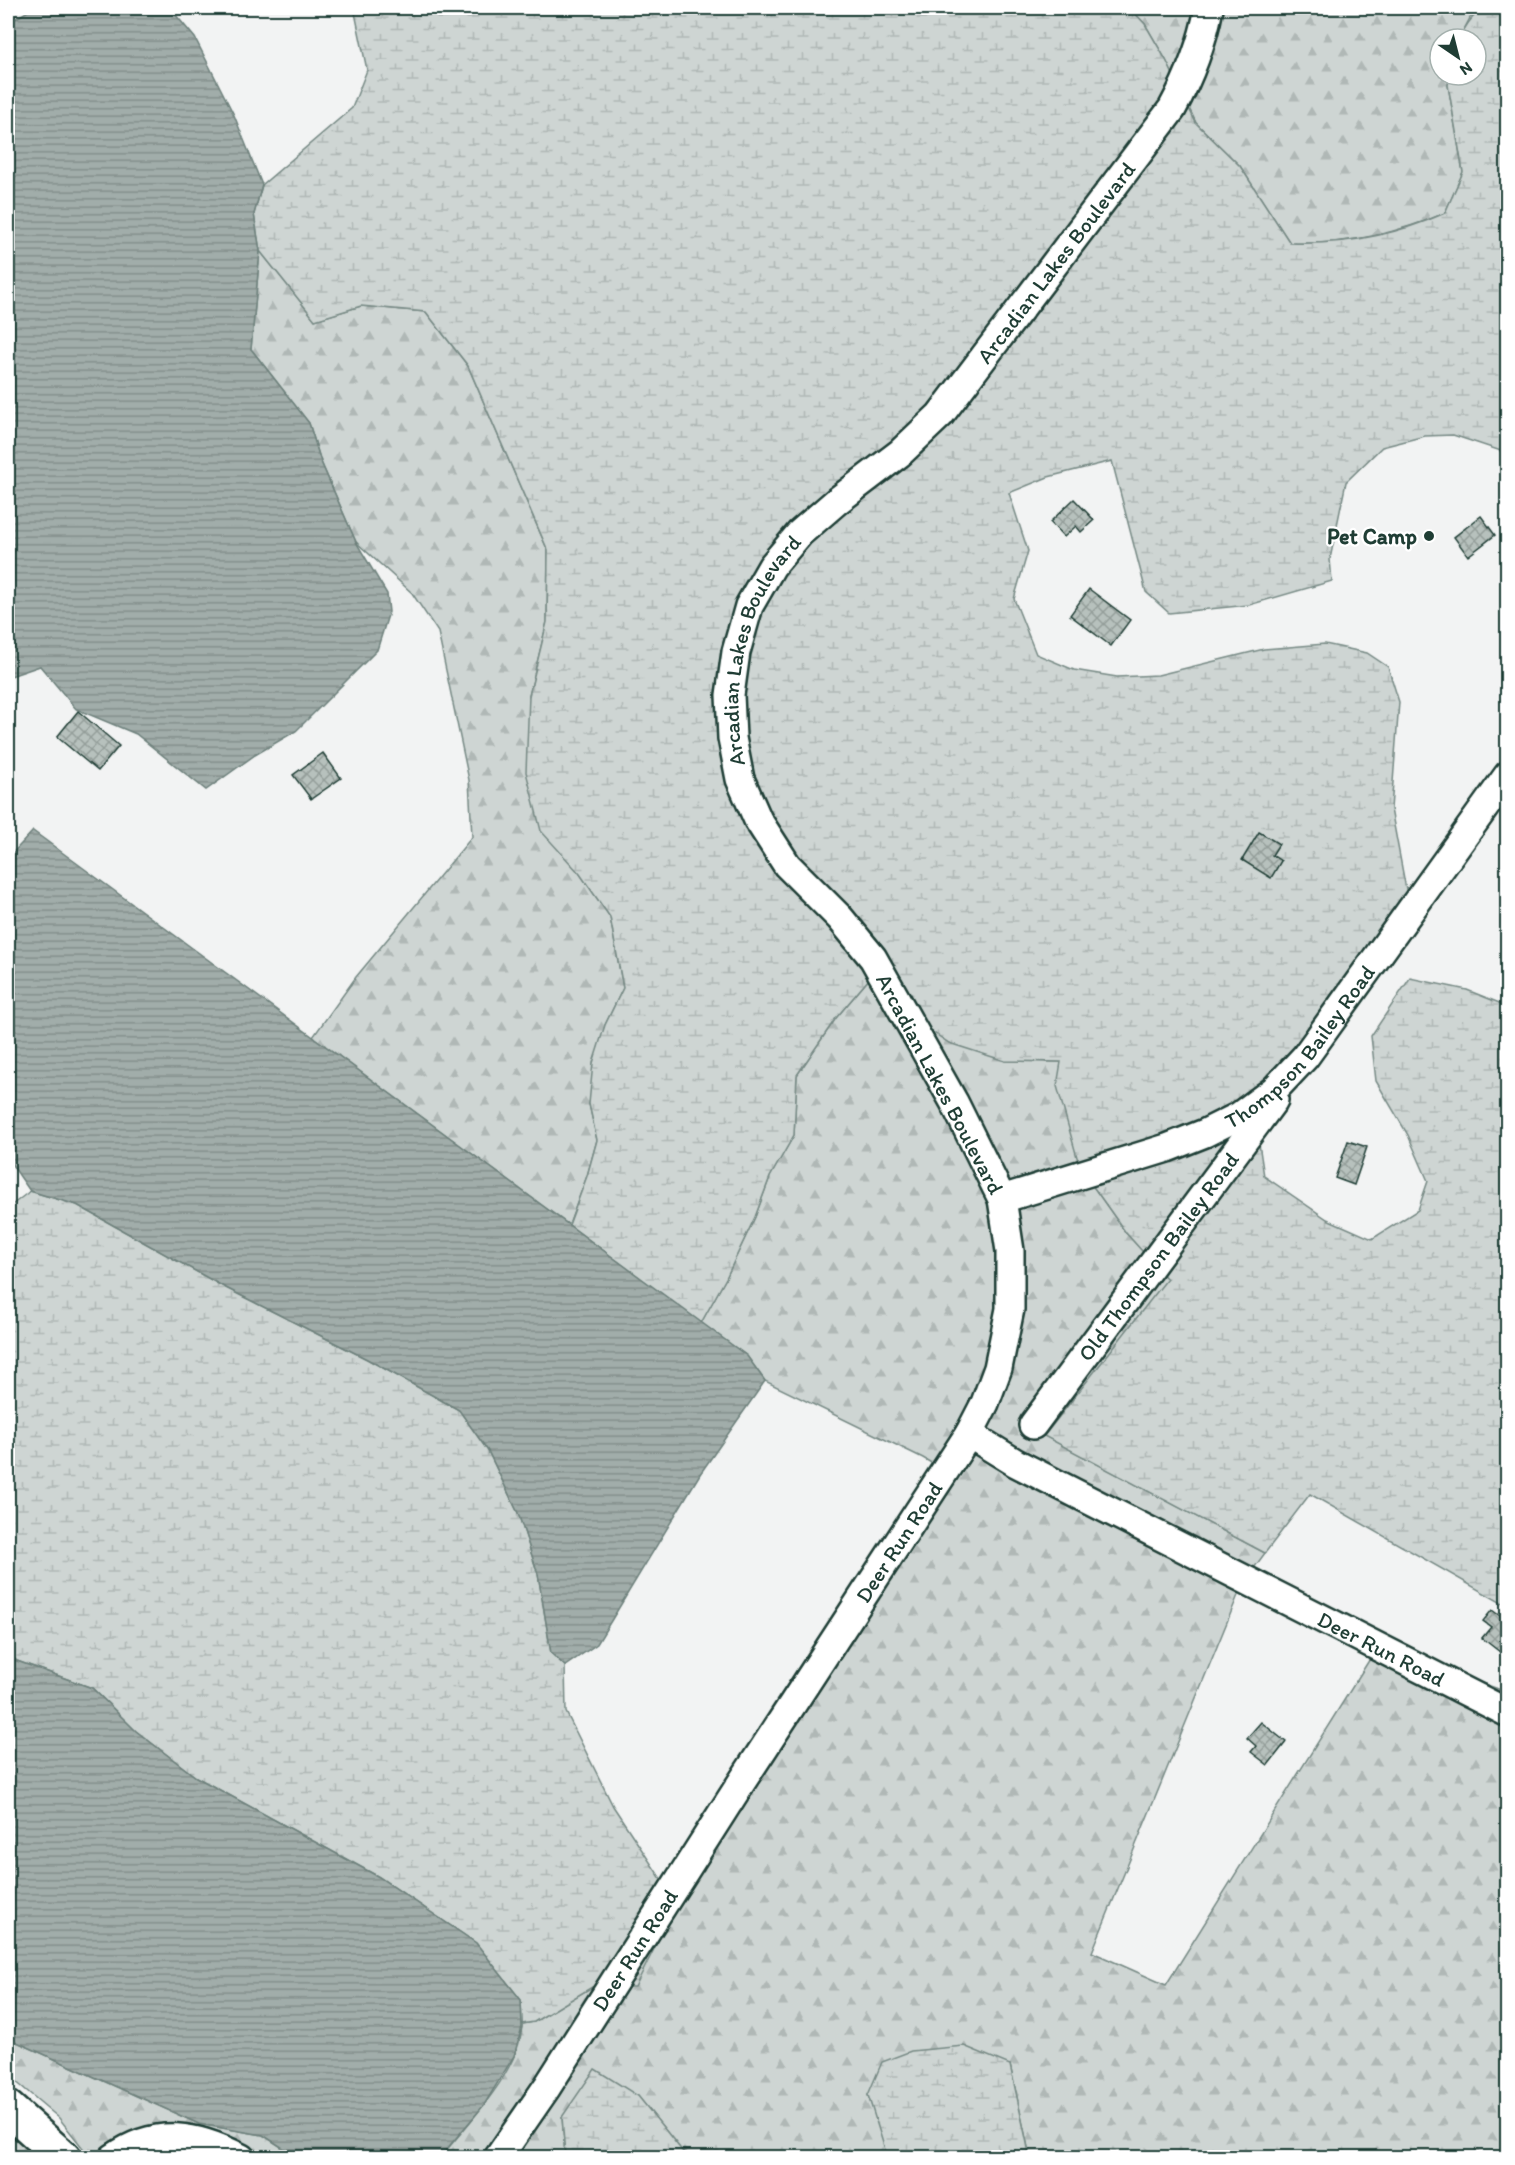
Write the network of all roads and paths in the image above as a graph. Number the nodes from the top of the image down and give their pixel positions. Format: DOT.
graph roads {
  1 [pos="1209,8"];
  2 [pos="1508,775"];
  3 [pos="1305,1057"];
  4 [pos="1002,1199"];
  5 [pos="1032,1425"];
  6 [pos="969,1434"];
  7 [pos="1508,1713"];
  8 [pos="8,2108"];
  9 [pos="64,2157"];
  10 [pos="114,2157"];
  11 [pos="241,2157"];
  12 [pos="498,2157"];
  1 -- 4 [label="street, Arcadian Lakes Boulevard"];
  2 -- 3 [label="street, Thompson Bailey Road"];
  3 -- 4 [label="street, Thompson Bailey Road"];
  3 -- 5 [label="street, Old Thompson Bailey Road"];
  4 -- 6 [label="street, Arcadian Lakes Boulevard"];
  6 -- 7 [label="street, Deer Run Road"];
  6 -- 12 [label="street, Deer Run Road"];
  8 -- 9 [label="main road"];
  10 -- 11 [label="street"];
}
